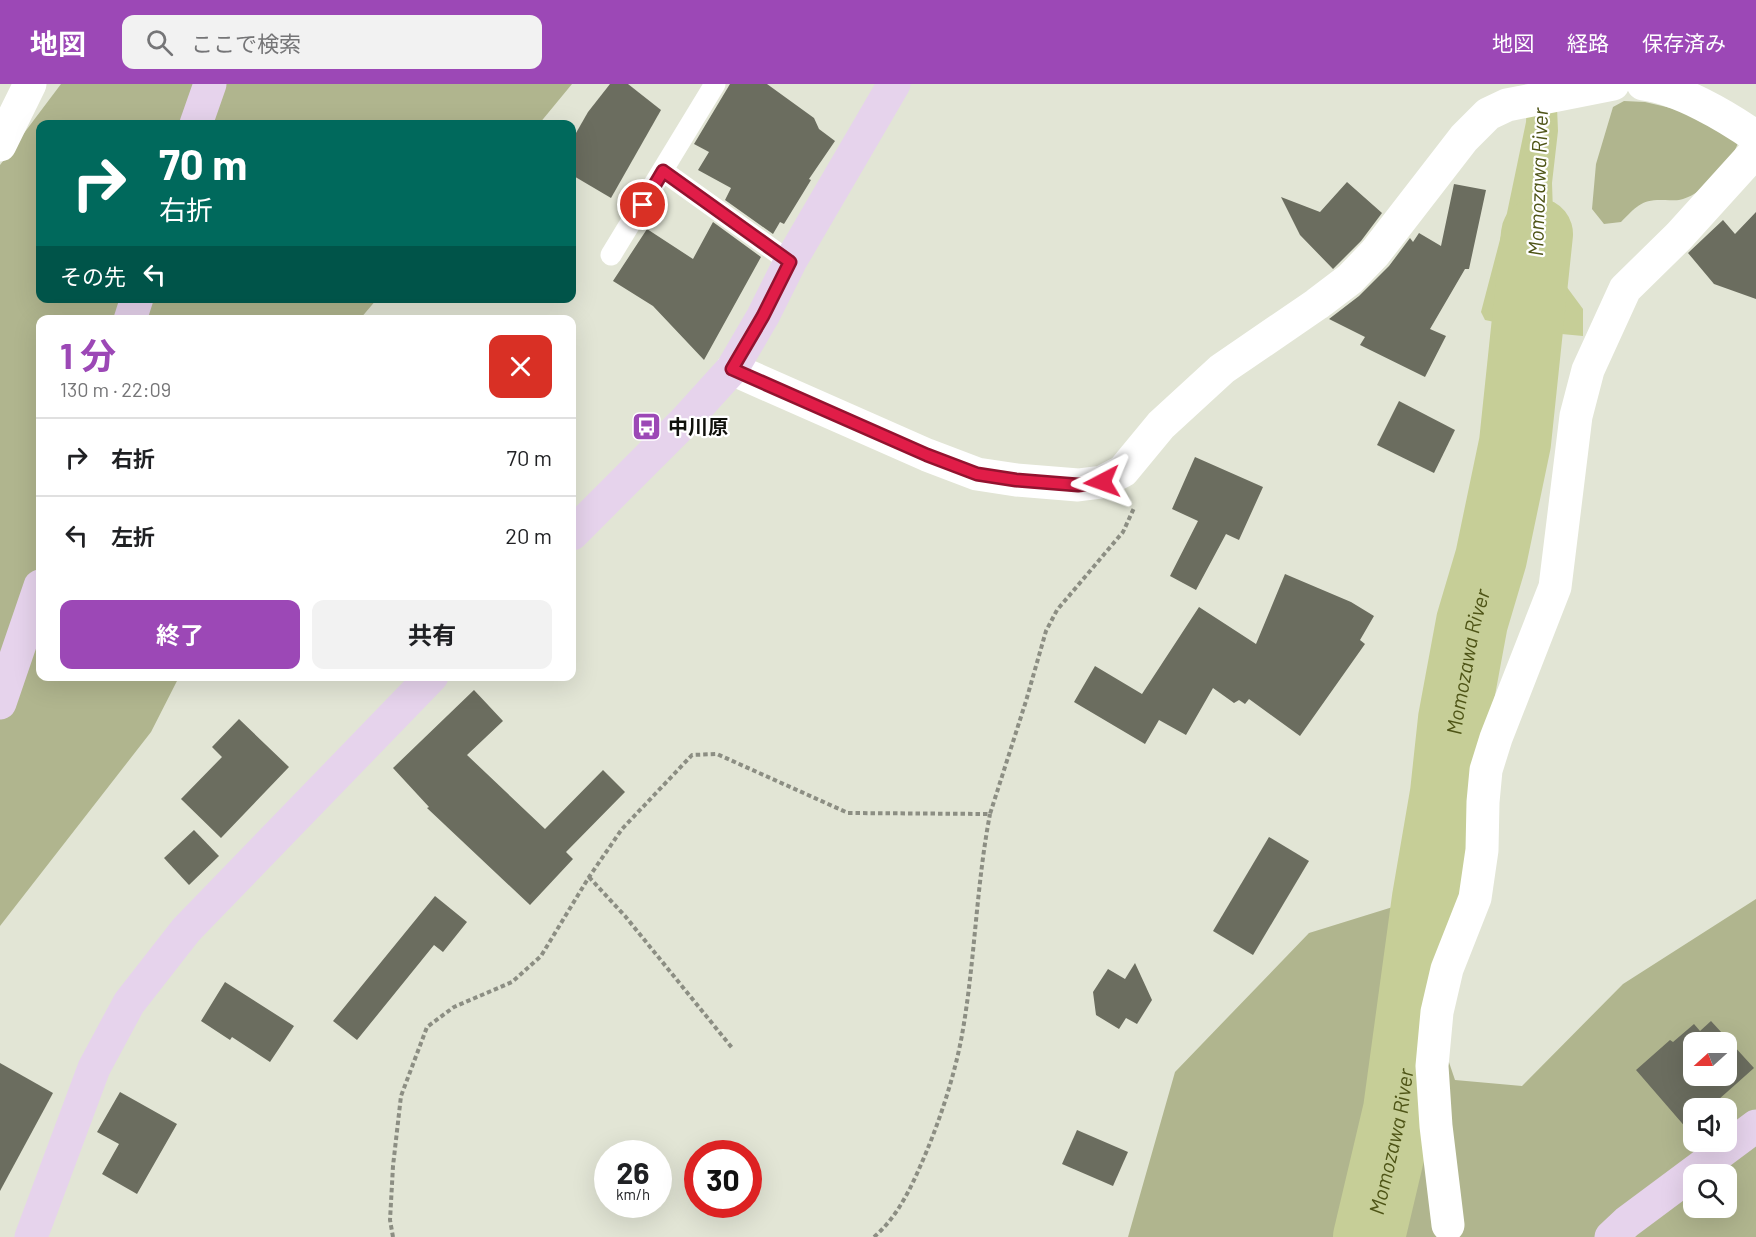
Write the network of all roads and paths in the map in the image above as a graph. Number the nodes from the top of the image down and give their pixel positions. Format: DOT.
graph roads {
  1 [pos="30,84"];
  2 [pos="210,84"];
  3 [pos="715,84"];
  4 [pos="894,84"];
  5 [pos="1613,84"];
  6 [pos="1643,84"];
  7 [pos="197,120"];
  8 [pos="1756,137"];
  9 [pos="0,145"];
  10 [pos="1756,151"];
  11 [pos="663,171"];
  12 [pos="611,255"];
  13 [pos="790,262"];
  14 [pos="732,369"];
  15 [pos="1132,459"];
  16 [pos="576,530"];
  17 [pos="36,598"];
  18 [pos="427,681"];
  19 [pos="0,703"];
  20 [pos="990,814"];
  21 [pos="589,877"];
  22 [pos="733,1049"];
  23 [pos="1756,1126"];
  24 [pos="1448,1225"];
  25 [pos="31,1237"];
  26 [pos="393,1237"];
  27 [pos="874,1237"];
  28 [pos="1611,1237"];
  1 -- 9 [label="street"];
  2 -- 7 [label="street"];
  3 -- 11 [label="lane"];
  4 -- 13 [label="street"];
  5 -- 15 [label="street"];
  6 -- 8 [label="street"];
  10 -- 24 [label="street"];
  11 -- 12 [label="lane"];
  11 -- 13 [label="lane"];
  13 -- 14 [label="street"];
  14 -- 15 [label="street"];
  14 -- 16 [label="street"];
  15 -- 20 [label="path"];
  17 -- 19 [label="street"];
  18 -- 25 [label="street"];
  20 -- 21 [label="path"];
  20 -- 27 [label="path"];
  21 -- 22 [label="path"];
  21 -- 26 [label="path"];
  23 -- 28 [label="street"];
}
